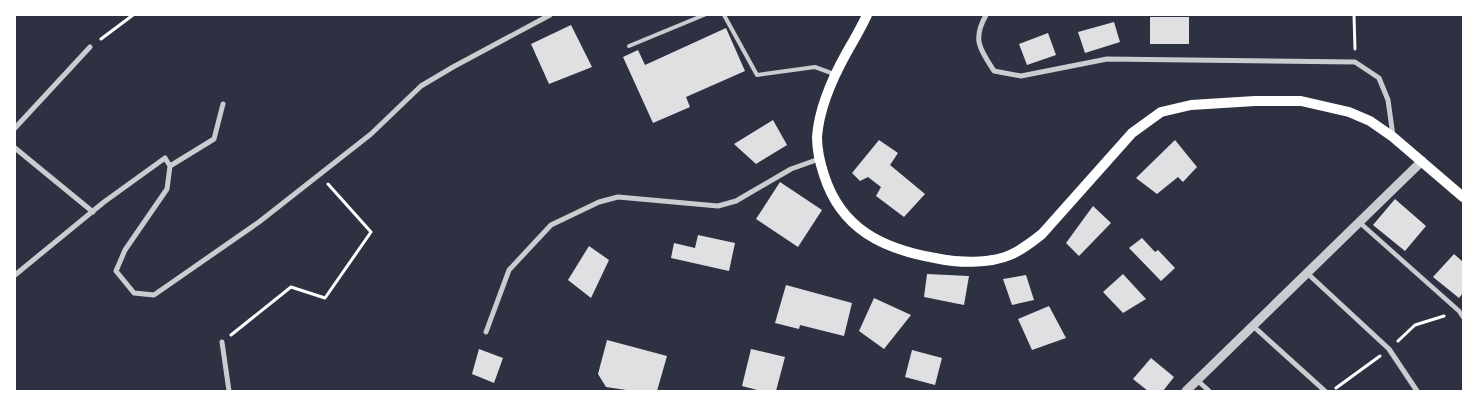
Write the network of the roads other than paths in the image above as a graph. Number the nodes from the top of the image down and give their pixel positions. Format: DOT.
graph roads {
  1 [pos="550,15"];
  2 [pos="704,15"];
  3 [pos="724,15"];
  4 [pos="867,15"];
  5 [pos="986,15"];
  6 [pos="629,46"];
  7 [pos="90,47"];
  8 [pos="836,75"];
  9 [pos="223,104"];
  10 [pos="15,128"];
  11 [pos="1393,137"];
  12 [pos="15,148"];
  13 [pos="819,159"];
  14 [pos="1422,161"];
  15 [pos="170,166"];
  16 [pos="1463,198"];
  17 [pos="93,212"];
  18 [pos="1359,222"];
  19 [pos="1307,273"];
  20 [pos="15,276"];
  21 [pos="1463,317"];
  22 [pos="1253,326"];
  23 [pos="486,332"];
  24 [pos="222,342"];
  25 [pos="1197,380"];
  26 [pos="229,391"];
  27 [pos="1186,391"];
  28 [pos="1209,391"];
  29 [pos="1325,391"];
  30 [pos="1417,391"];
  1 -- 15 [label="street"];
  2 -- 6 [label="lane"];
  3 -- 8 [label="lane"];
  4 -- 8 [label="main road"];
  5 -- 11 [label="street"];
  7 -- 10 [label="street"];
  8 -- 13 [label="main road"];
  9 -- 15 [label="street"];
  11 -- 13 [label="main road"];
  11 -- 14 [label="main road"];
  12 -- 17 [label="street"];
  13 -- 23 [label="street"];
  14 -- 16 [label="main road"];
  14 -- 18 [label="street"];
  15 -- 17 [label="street"];
  17 -- 20 [label="street"];
  18 -- 19 [label="street"];
  18 -- 21 [label="street"];
  19 -- 22 [label="street"];
  19 -- 30 [label="street"];
  22 -- 25 [label="street"];
  22 -- 29 [label="street"];
  24 -- 26 [label="street"];
  25 -- 27 [label="street"];
  25 -- 28 [label="street"];
}
